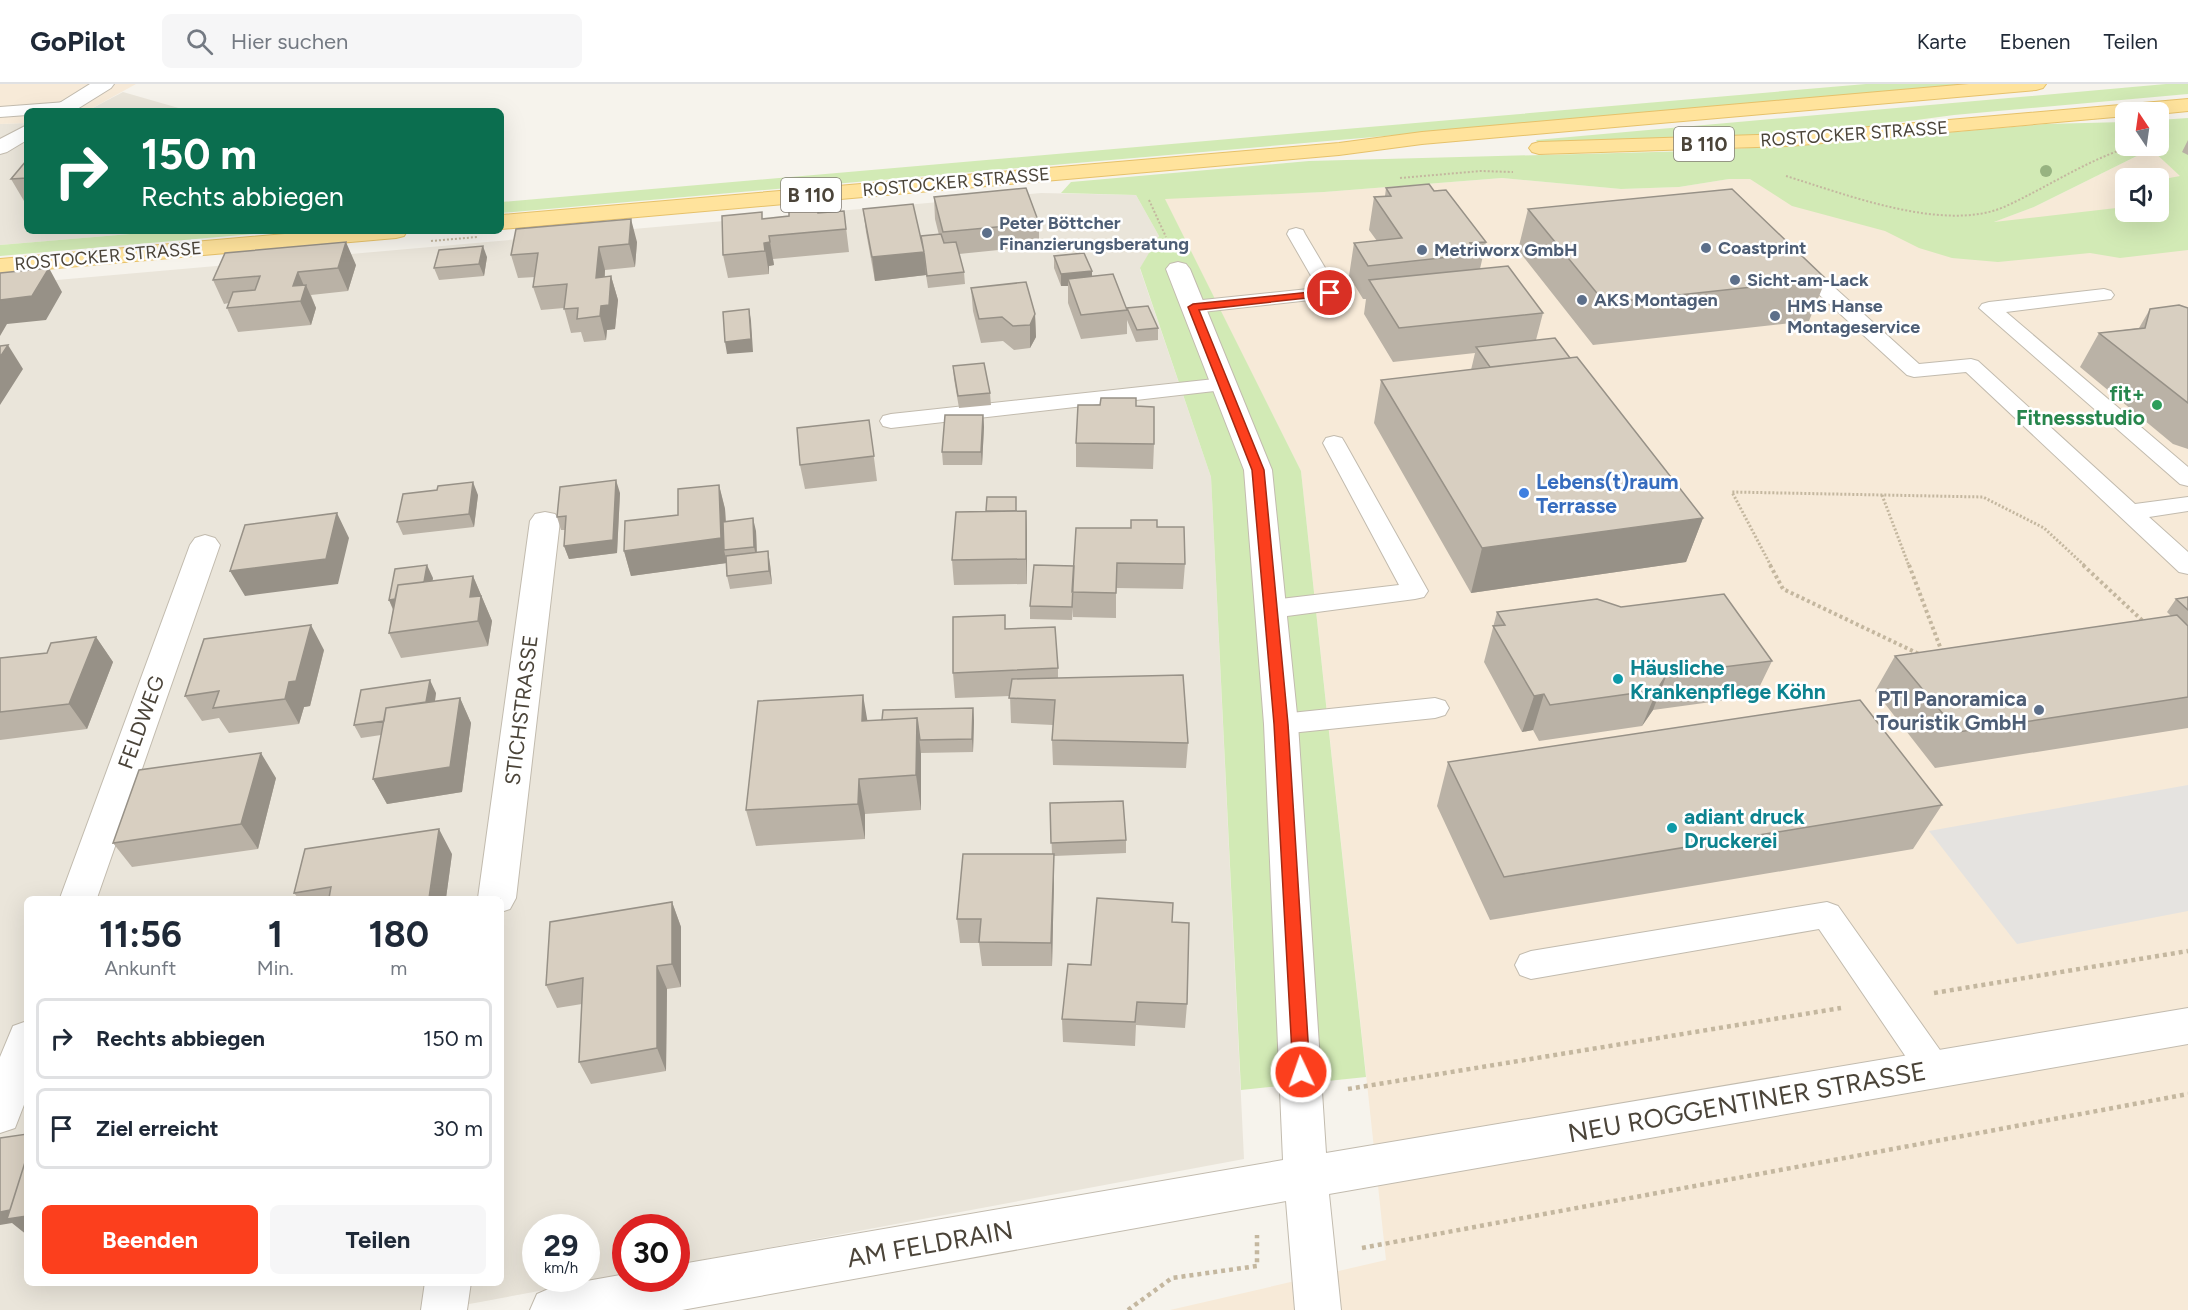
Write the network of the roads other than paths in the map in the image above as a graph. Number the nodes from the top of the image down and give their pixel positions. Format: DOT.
graph roads {
  1 [pos="104,84"];
  2 [pos="2036,84"];
  3 [pos="2188,105"];
  4 [pos="65,108"];
  5 [pos="24,111"];
  6 [pos="0,112"];
  7 [pos="24,133"];
  8 [pos="0,148"];
  9 [pos="1339,148"];
  10 [pos="504,222"];
  11 [pos="344,234"];
  12 [pos="1296,234"];
  13 [pos="1786,254"];
  14 [pos="1170,257"];
  15 [pos="0,266"];
  16 [pos="2104,295"];
  17 [pos="1193,307"];
  18 [pos="1224,384"];
  19 [pos="891,422"];
  20 [pos="1334,442"];
  21 [pos="2188,479"];
  22 [pos="2188,504"];
  23 [pos="2130,512"];
  24 [pos="545,520"];
  25 [pos="205,545"];
  26 [pos="2188,566"];
  27 [pos="1272,609"];
  28 [pos="1435,708"];
  29 [pos="1281,724"];
  30 [pos="79,896"];
  31 [pos="497,896"];
  32 [pos="1532,965"];
  33 [pos="2188,1026"];
  34 [pos="24,1047"];
  35 [pos="1935,1071"];
  36 [pos="0,1114"];
  37 [pos="1306,1177"];
  38 [pos="447,1286"];
  39 [pos="444,1310"];
  40 [pos="554,1310"];
  41 [pos="1318,1310"];
  1 -- 4 [label="street"];
  2 -- 9 [label="main road, ROSTOCKER STRASSE / B 110"];
  3 -- 9 [label="main road, ROSTOCKER STRASSE / B 110"];
  5 -- 6 [label="lane"];
  7 -- 8 [label="street"];
  9 -- 10 [label="main road, ROSTOCKER STRASSE / B 110"];
  11 -- 15 [label="main road, ROSTOCKER STRASSE"];
  12 -- 17 [label="lane"];
  13 -- 23 [label="lane"];
  14 -- 17 [label="street"];
  16 -- 21 [label="lane"];
  17 -- 18 [label="street"];
  18 -- 19 [label="lane"];
  18 -- 27 [label="street"];
  20 -- 27 [label="lane"];
  22 -- 23 [label="lane"];
  23 -- 26 [label="lane"];
  24 -- 31 [label="street, STICHSTRASSE"];
  25 -- 30 [label="street, FELDWEG"];
  27 -- 29 [label="street"];
  28 -- 29 [label="lane"];
  29 -- 37 [label="street"];
  32 -- 35 [label="lane"];
  33 -- 35 [label="street, NEU ROGGENTINER STRASSE"];
  34 -- 36 [label="street"];
  35 -- 37 [label="street, NEU ROGGENTINER STRASSE"];
  37 -- 40 [label="street, AM FELDRAIN"];
  37 -- 41 [label="street"];
  38 -- 39 [label="street"];
}
